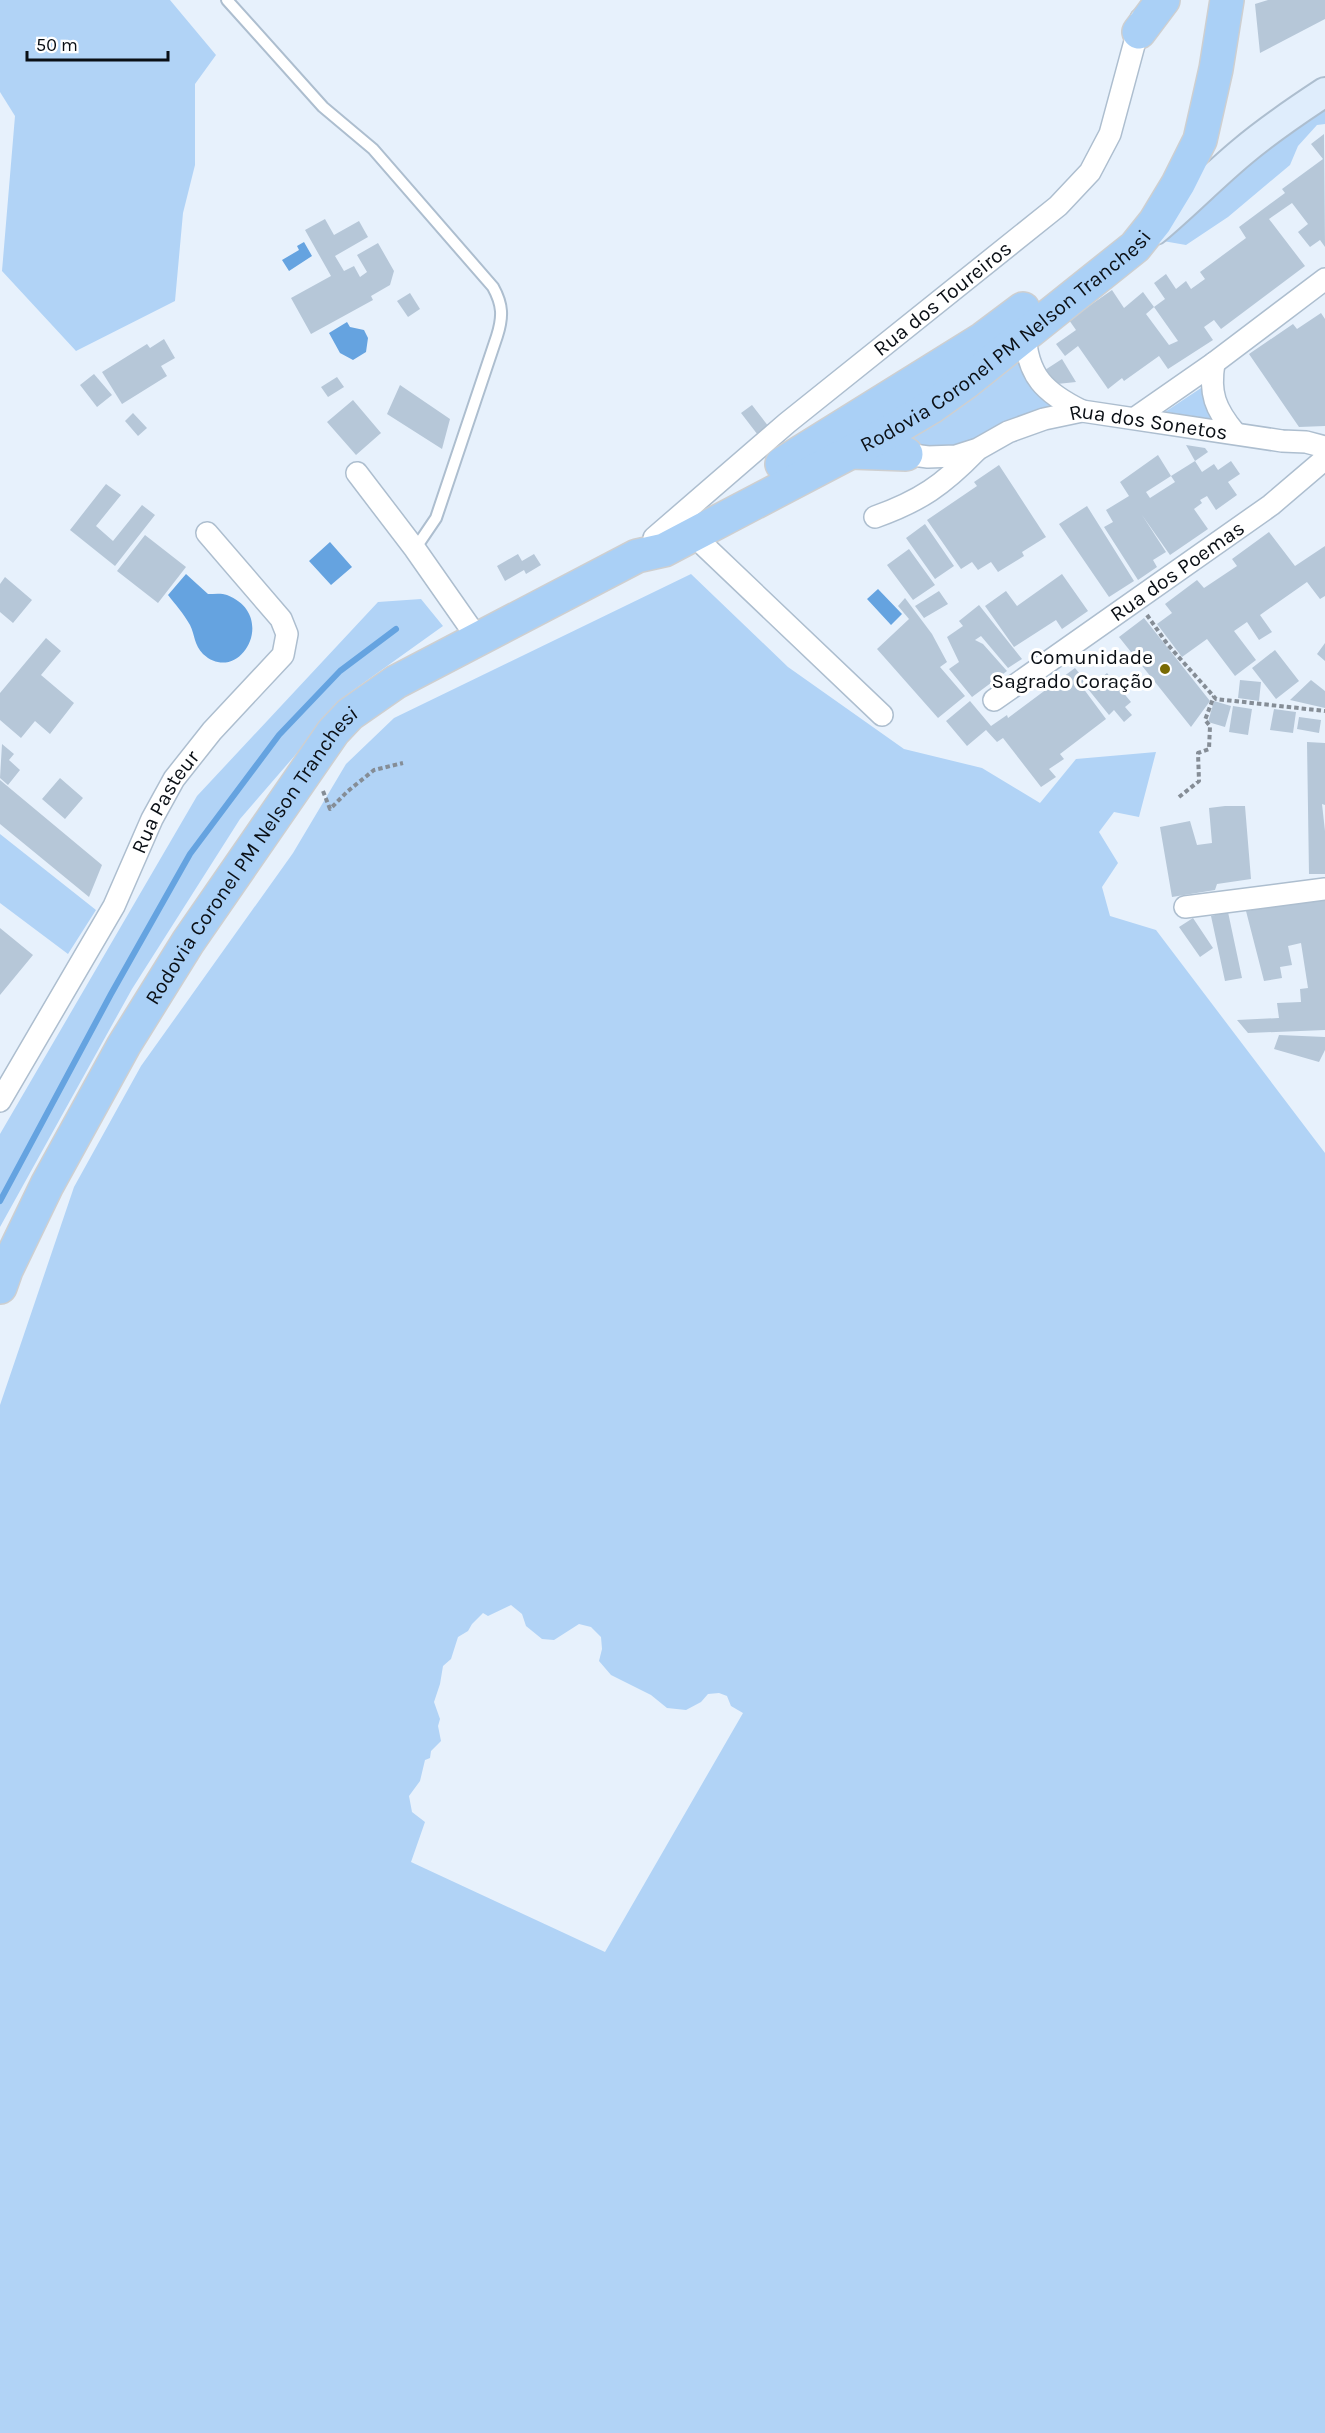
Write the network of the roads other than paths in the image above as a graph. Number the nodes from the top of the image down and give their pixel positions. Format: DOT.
graph roads {
  1 [pos="227,0"];
  2 [pos="1144,0"];
  3 [pos="1164,0"];
  4 [pos="1205,0"];
  5 [pos="1227,0"];
  6 [pos="1139,32"];
  7 [pos="1325,92"];
  8 [pos="1200,140"];
  9 [pos="1240,153"];
  10 [pos="1135,247"];
  11 [pos="1325,279"];
  12 [pos="1025,333"];
  13 [pos="982,339"];
  14 [pos="1214,363"];
  15 [pos="1082,411"];
  16 [pos="1135,418"];
  17 [pos="1235,433"];
  18 [pos="897,443"];
  19 [pos="1325,447"];
  20 [pos="978,449"];
  21 [pos="1325,459"];
  22 [pos="357,473"];
  23 [pos="875,517"];
  24 [pos="207,533"];
  25 [pos="693,535"];
  26 [pos="645,547"];
  27 [pos="415,549"];
  28 [pos="478,639"];
  29 [pos="994,700"];
  30 [pos="882,715"];
  31 [pos="1325,889"];
  32 [pos="1185,907"];
  33 [pos="0,1101"];
  34 [pos="0,1287"];
  1 -- 27 [label="lane"];
  2 -- 6 [label="street, Rua dos Toureiros"];
  3 -- 6 [label="highway"];
  4 -- 13 [label="highway, Rodovia Coronel PM Nelson Tranchesi"];
  5 -- 8 [label="highway, Rodovia Coronel PM Nelson Tranchesi"];
  6 -- 26 [label="street, Rua dos Toureiros"];
  7 -- 9 [label="main road"];
  8 -- 9 [label="main road"];
  8 -- 10 [label="highway, Rodovia Coronel PM Nelson Tranchesi"];
  9 -- 10 [label="main road"];
  10 -- 12 [label="highway, Rodovia Coronel PM Nelson Tranchesi"];
  11 -- 14 [label="street"];
  12 -- 15 [label="street"];
  12 -- 18 [label="highway, Rodovia Coronel PM Nelson Tranchesi"];
  13 -- 18 [label="highway"];
  13 -- 26 [label="highway, Rodovia Coronel PM Nelson Tranchesi"];
  14 -- 16 [label="street"];
  14 -- 17 [label="street"];
  15 -- 16 [label="street, Rua dos Sonetos"];
  15 -- 20 [label="street, Rua dos Sonetos"];
  16 -- 17 [label="street, Rua dos Sonetos"];
  17 -- 19 [label="street, Rua dos Sonetos"];
  18 -- 20 [label="street, Rua dos Sonetos"];
  18 -- 25 [label="highway, Rodovia Coronel PM Nelson Tranchesi"];
  20 -- 23 [label="street, Rua dos Sonetos"];
  21 -- 29 [label="street, Rua dos Poemas"];
  22 -- 27 [label="street"];
  24 -- 33 [label="street, Rua Pasteur"];
  25 -- 26 [label="highway, Rodovia Coronel PM Nelson Tranchesi"];
  25 -- 30 [label="street"];
  26 -- 28 [label="highway, Rodovia Coronel PM Nelson Tranchesi"];
  27 -- 28 [label="street"];
  28 -- 34 [label="highway, Rodovia Coronel PM Nelson Tranchesi"];
  31 -- 32 [label="street"];
}
